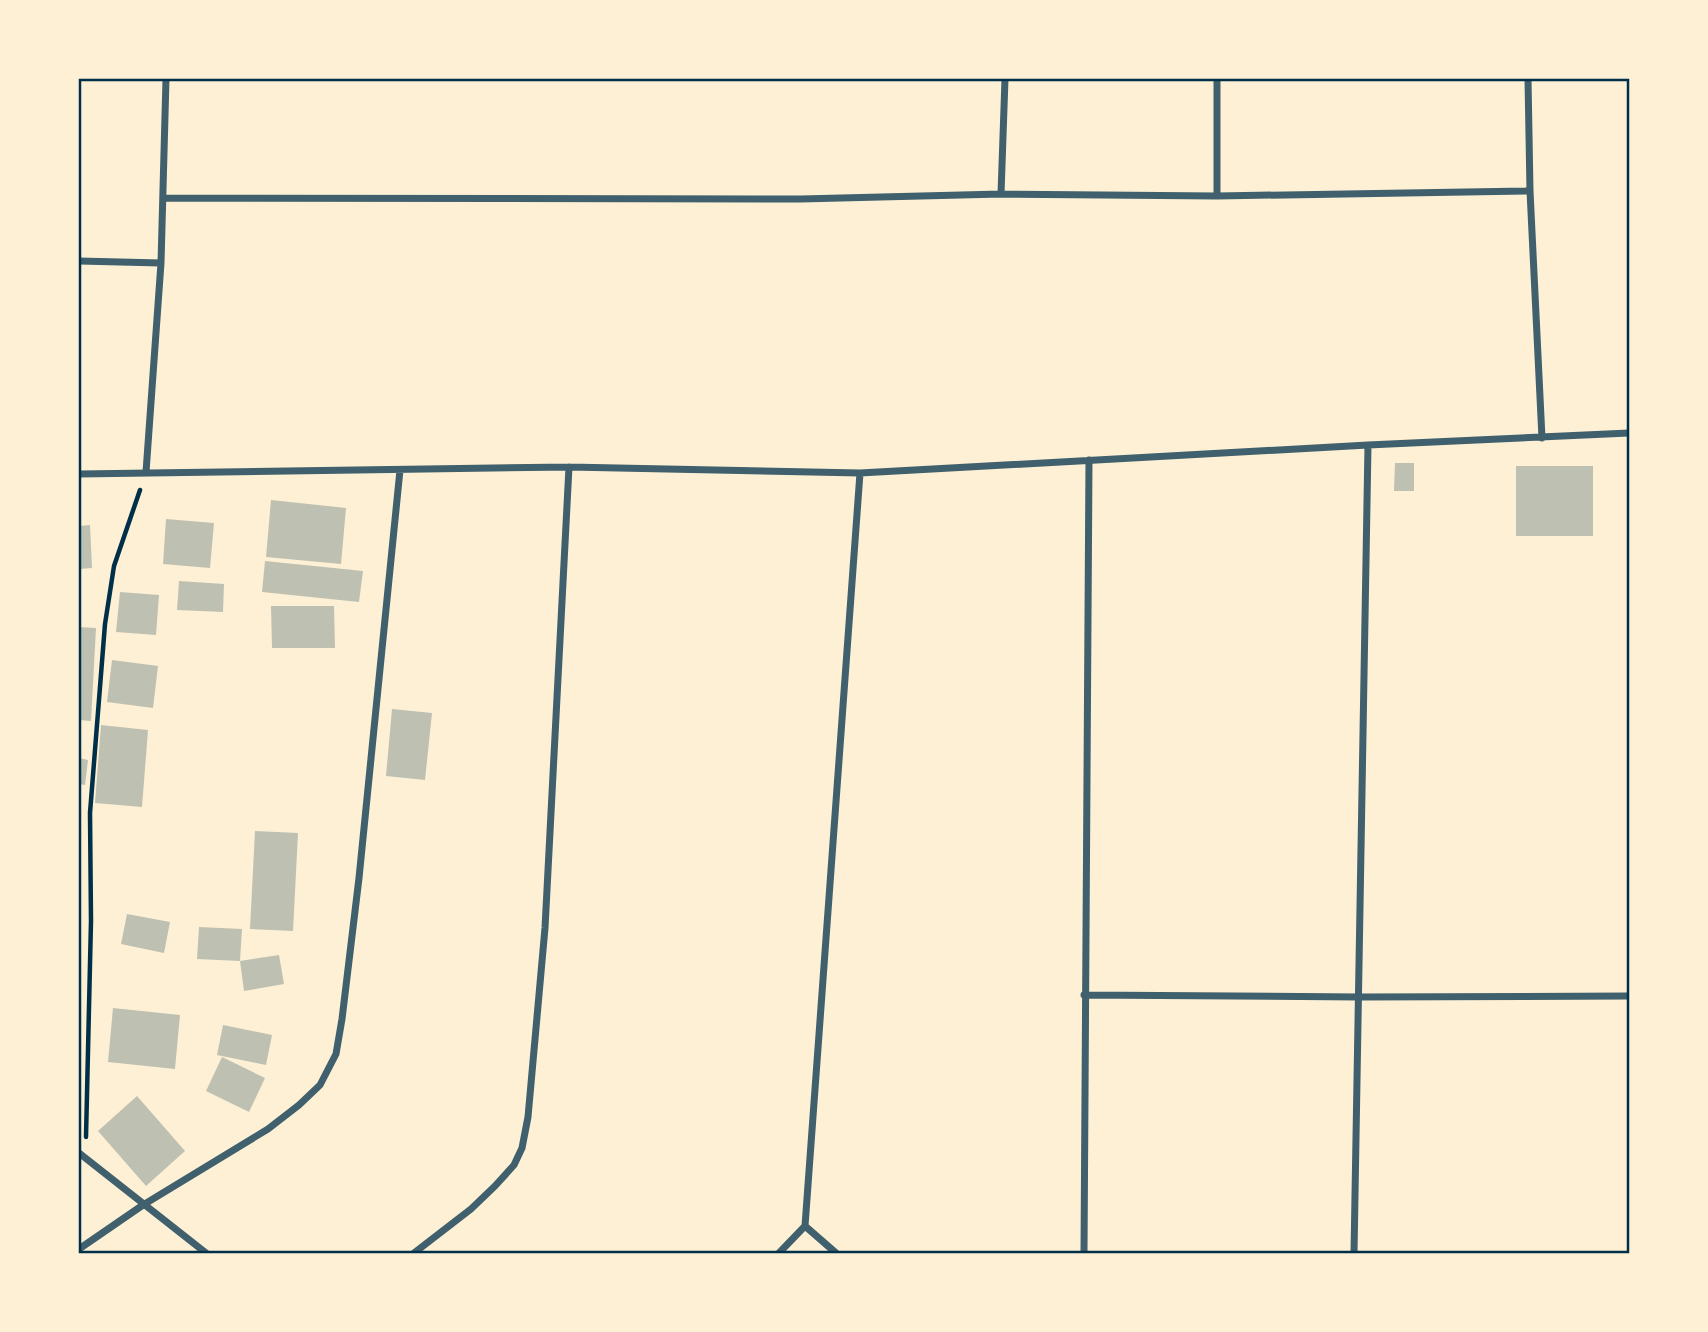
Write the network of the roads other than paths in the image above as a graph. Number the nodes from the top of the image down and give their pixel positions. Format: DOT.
graph roads {
  1 [pos="166,79"];
  2 [pos="1005,79"];
  3 [pos="1217,79"];
  4 [pos="1528,79"];
  5 [pos="1530,191"];
  6 [pos="1002,194"];
  7 [pos="1217,196"];
  8 [pos="164,198"];
  9 [pos="79,261"];
  10 [pos="161,263"];
  11 [pos="1629,433"];
  12 [pos="1542,438"];
  13 [pos="1368,445"];
  14 [pos="1089,460"];
  15 [pos="569,467"];
  16 [pos="400,470"];
  17 [pos="146,472"];
  18 [pos="860,473"];
  19 [pos="79,474"];
  20 [pos="1084,995"];
  21 [pos="1629,996"];
  22 [pos="1359,997"];
  23 [pos="82,1156"];
  24 [pos="144,1205"];
  25 [pos="805,1226"];
  26 [pos="79,1249"];
  27 [pos="206,1253"];
  28 [pos="414,1253"];
  29 [pos="779,1253"];
  30 [pos="836,1253"];
  31 [pos="1084,1253"];
  32 [pos="1354,1253"];
  1 -- 8 [label="street"];
  2 -- 6 [label="street"];
  3 -- 7 [label="street"];
  4 -- 5 [label="street"];
  5 -- 7 [label="street"];
  5 -- 12 [label="street"];
  6 -- 7 [label="street"];
  6 -- 8 [label="street"];
  8 -- 10 [label="street"];
  9 -- 10 [label="street"];
  10 -- 17 [label="street"];
  11 -- 12 [label="street"];
  12 -- 13 [label="street"];
  13 -- 14 [label="street"];
  13 -- 22 [label="street"];
  14 -- 18 [label="street"];
  14 -- 20 [label="street"];
  15 -- 16 [label="street"];
  15 -- 18 [label="street"];
  15 -- 28 [label="street"];
  16 -- 17 [label="street"];
  16 -- 24 [label="street"];
  17 -- 19 [label="street"];
  18 -- 25 [label="street"];
  20 -- 22 [label="street"];
  20 -- 31 [label="street"];
  21 -- 22 [label="street"];
  22 -- 32 [label="street"];
  23 -- 24 [label="street"];
  24 -- 26 [label="street"];
  24 -- 27 [label="street"];
  25 -- 29 [label="street"];
  25 -- 30 [label="street"];
}
